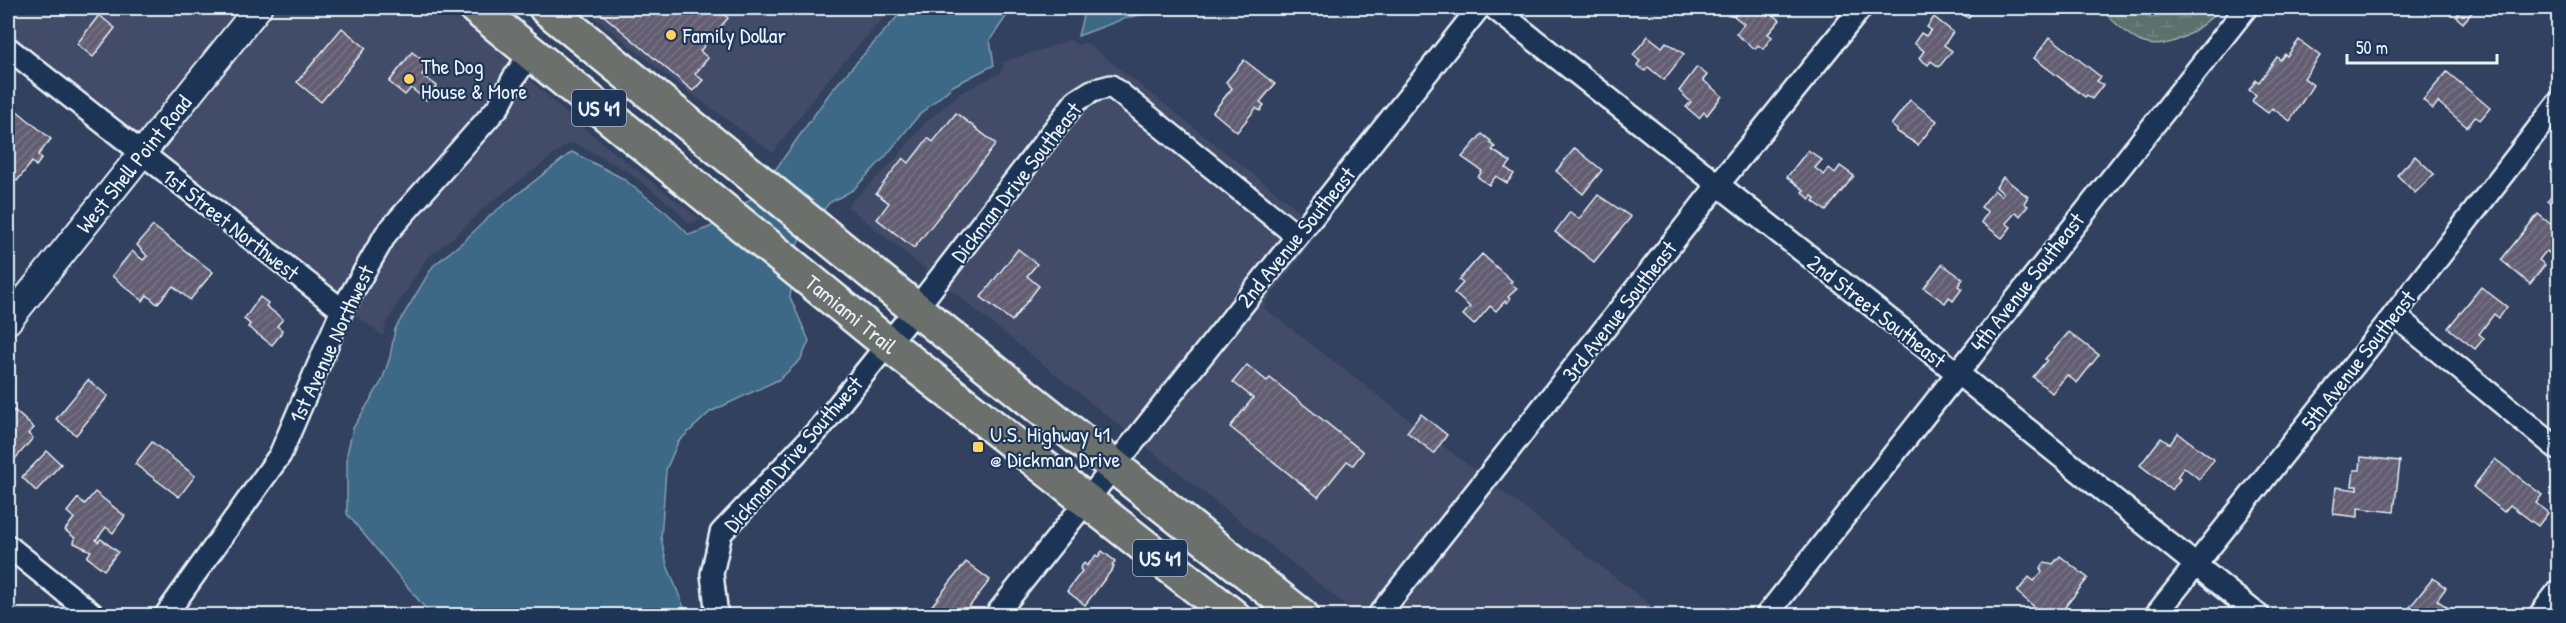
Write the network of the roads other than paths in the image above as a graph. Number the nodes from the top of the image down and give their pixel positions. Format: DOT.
graph roads {
  1 [pos="258,8"];
  2 [pos="476,8"];
  3 [pos="546,8"];
  4 [pos="1479,8"];
  5 [pos="1494,8"];
  6 [pos="1861,8"];
  7 [pos="2246,8"];
  8 [pos="8,48"];
  9 [pos="531,53"];
  10 [pos="2559,103"];
  11 [pos="141,154"];
  12 [pos="1717,186"];
  13 [pos="1297,236"];
  14 [pos="916,309"];
  15 [pos="342,310"];
  16 [pos="2394,315"];
  17 [pos="8,321"];
  18 [pos="888,344"];
  19 [pos="1956,372"];
  20 [pos="2559,449"];
  21 [pos="1114,466"];
  22 [pos="1087,500"];
  23 [pos="8,546"];
  24 [pos="2195,566"];
  25 [pos="2559,591"];
  26 [pos="92,615"];
  27 [pos="165,615"];
  28 [pos="717,615"];
  29 [pos="995,615"];
  30 [pos="1233,615"];
  31 [pos="1302,615"];
  32 [pos="1378,615"];
  33 [pos="1767,615"];
  34 [pos="2155,615"];
  35 [pos="2259,615"];
  36 [pos="2539,615"];
  1 -- 11 [label="street, West Shell Point Road"];
  2 -- 9 [label="main road, Tamiami Trail / US 41"];
  3 -- 14 [label="main road, Tamiami Trail / US 41"];
  4 -- 13 [label="street, 2nd Avenue Southeast"];
  5 -- 12 [label="street, 2nd Street Southeast"];
  6 -- 12 [label="street, 3rd Avenue Southeast"];
  7 -- 19 [label="street, 4th Avenue Southeast"];
  8 -- 11 [label="street, 1st Street Northwest"];
  9 -- 15 [label="street, 1st Avenue Northwest"];
  9 -- 18 [label="main road, Tamiami Trail / US 41"];
  10 -- 16 [label="street, 5th Avenue Southeast"];
  11 -- 15 [label="street, 1st Street Northwest"];
  11 -- 17 [label="street, West Shell Point Road"];
  12 -- 19 [label="street, 2nd Street Southeast"];
  12 -- 32 [label="street, 3rd Avenue Southeast"];
  13 -- 14 [label="street, Dickman Drive Southeast"];
  13 -- 21 [label="street, 2nd Avenue Southeast"];
  14 -- 18 [label="street, Dickman Drive Southwest"];
  14 -- 21 [label="main road, Tamiami Trail / US 41"];
  15 -- 27 [label="street, 1st Avenue Northwest"];
  16 -- 20 [label="street"];
  16 -- 24 [label="street, 5th Avenue Southeast"];
  18 -- 22 [label="main road, Tamiami Trail / US 41"];
  18 -- 28 [label="street, Dickman Drive Southwest"];
  19 -- 24 [label="street, 2nd Street Southeast"];
  19 -- 33 [label="street, 4th Avenue Southeast"];
  21 -- 22 [label="street, 2nd Avenue Southeast"];
  21 -- 31 [label="main road, Tamiami Trail / US 41"];
  22 -- 29 [label="street, 2nd Avenue Southeast"];
  22 -- 30 [label="main road, Tamiami Trail / US 41"];
  23 -- 26 [label="street"];
  24 -- 34 [label="street, 5th Avenue Southeast"];
  24 -- 35 [label="street, 2nd Street Southeast"];
  25 -- 36 [label="street"];
}
